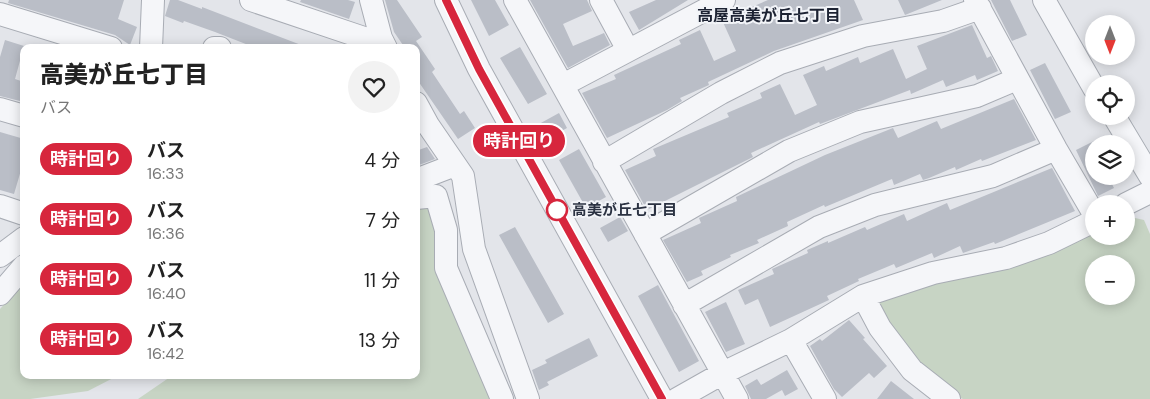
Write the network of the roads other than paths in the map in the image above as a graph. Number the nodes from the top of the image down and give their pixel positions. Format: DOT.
graph roads {
  1 [pos="153,0"];
  2 [pos="251,0"];
  3 [pos="371,0"];
  4 [pos="446,0"];
  5 [pos="515,0"];
  6 [pos="602,0"];
  7 [pos="724,0"];
  8 [pos="1044,0"];
  9 [pos="978,4"];
  10 [pos="696,6"];
  11 [pos="0,14"];
  12 [pos="383,43"];
  13 [pos="98,44"];
  14 [pos="151,44"];
  15 [pos="628,50"];
  16 [pos="1087,75"];
  17 [pos="1017,79"];
  18 [pos="564,85"];
  19 [pos="0,109"];
  20 [pos="20,115"];
  21 [pos="1119,125"];
  22 [pos="422,127"];
  23 [pos="1056,149"];
  24 [pos="604,162"];
  25 [pos="456,165"];
  26 [pos="1150,176"];
  27 [pos="420,178"];
  28 [pos="1150,192"];
  29 [pos="420,198"];
  30 [pos="1085,199"];
  31 [pos="1135,200"];
  32 [pos="0,206"];
  33 [pos="20,213"];
  34 [pos="1085,225"];
  35 [pos="645,234"];
  36 [pos="20,241"];
  37 [pos="0,256"];
  38 [pos="20,271"];
  39 [pos="0,294"];
  40 [pos="863,296"];
  41 [pos="684,304"];
  42 [pos="791,340"];
  43 [pos="723,373"];
  44 [pos="502,399"];
  45 [pos="528,399"];
  46 [pos="662,399"];
  47 [pos="677,399"];
  48 [pos="737,399"];
  49 [pos="824,399"];
  50 [pos="949,399"];
  1 -- 14 [label="street"];
  2 -- 12 [label="street"];
  3 -- 12 [label="street"];
  4 -- 46 [label="street"];
  5 -- 18 [label="street"];
  6 -- 15 [label="street"];
  7 -- 10 [label="street"];
  8 -- 16 [label="street"];
  9 -- 17 [label="street"];
  9 -- 24 [label="street"];
  10 -- 15 [label="street"];
  11 -- 13 [label="street"];
  15 -- 18 [label="street"];
  17 -- 23 [label="street"];
  17 -- 35 [label="street"];
  18 -- 24 [label="street"];
  19 -- 20 [label="street"];
  21 -- 26 [label="street"];
  22 -- 25 [label="street"];
  23 -- 30 [label="street"];
  23 -- 41 [label="street"];
  24 -- 35 [label="street"];
  25 -- 27 [label="street"];
  25 -- 45 [label="street"];
  28 -- 31 [label="street"];
  29 -- 44 [label="street"];
  32 -- 33 [label="street"];
  34 -- 40 [label="street"];
  35 -- 41 [label="street"];
  36 -- 37 [label="street"];
  38 -- 39 [label="street"];
  40 -- 42 [label="street"];
  40 -- 50 [label="street"];
  41 -- 43 [label="street"];
  42 -- 43 [label="street"];
  42 -- 49 [label="street"];
  43 -- 47 [label="street"];
  43 -- 48 [label="street"];
}
